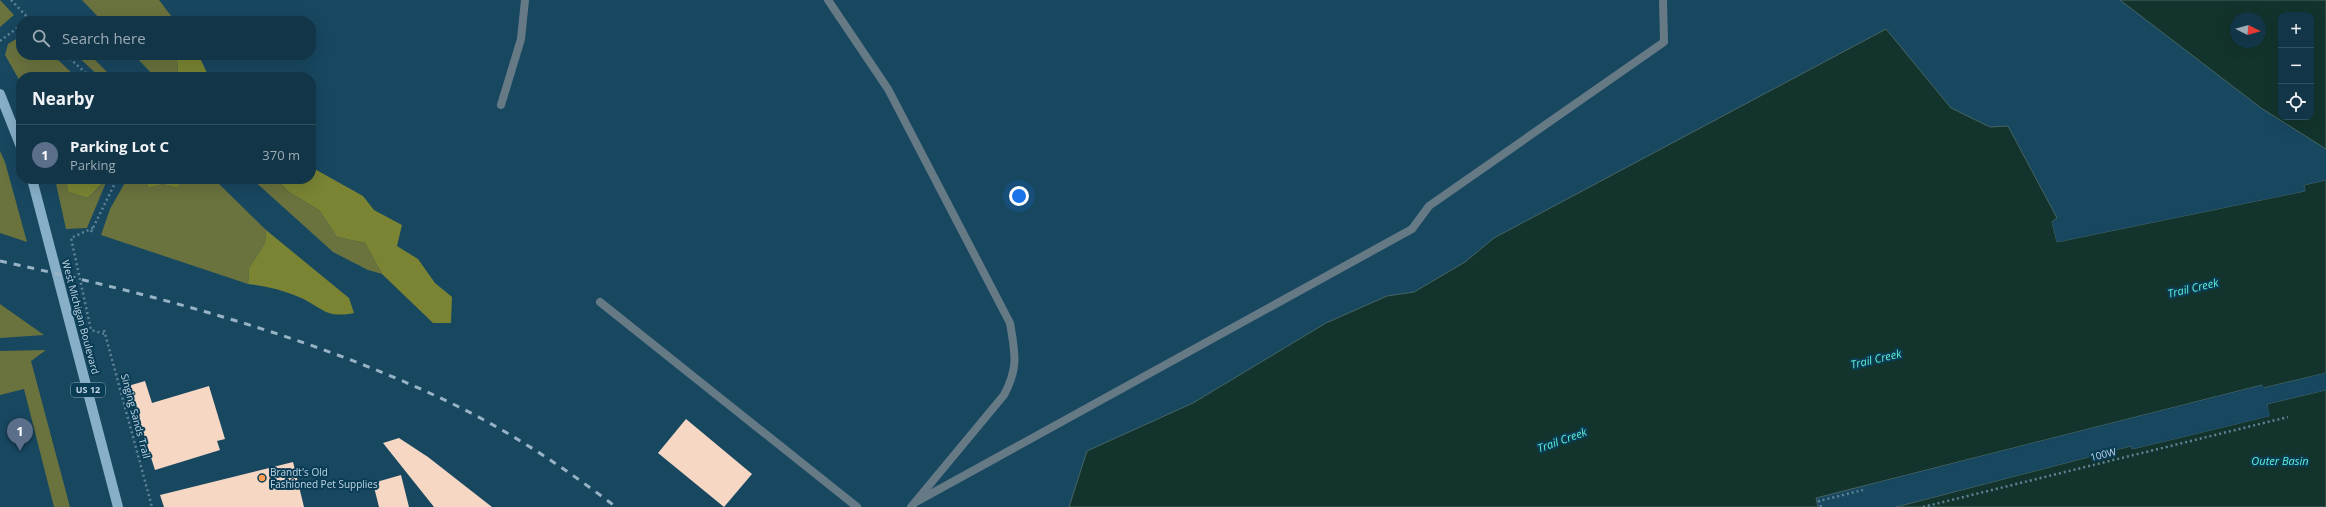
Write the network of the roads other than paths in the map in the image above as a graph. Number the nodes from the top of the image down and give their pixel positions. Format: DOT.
graph roads {
  1 [pos="525,0"];
  2 [pos="828,0"];
  3 [pos="1663,0"];
  4 [pos="0,94"];
  5 [pos="501,105"];
  6 [pos="16,134"];
  7 [pos="33,184"];
  8 [pos="600,302"];
  9 [pos="914,504"];
  10 [pos="118,507"];
  11 [pos="857,507"];
  1 -- 5 [label="lane"];
  2 -- 9 [label="lane"];
  3 -- 9 [label="lane"];
  4 -- 6 [label="main road"];
  7 -- 10 [label="main road, West Michigan Boulevard / US 12"];
  8 -- 11 [label="lane"];
}
